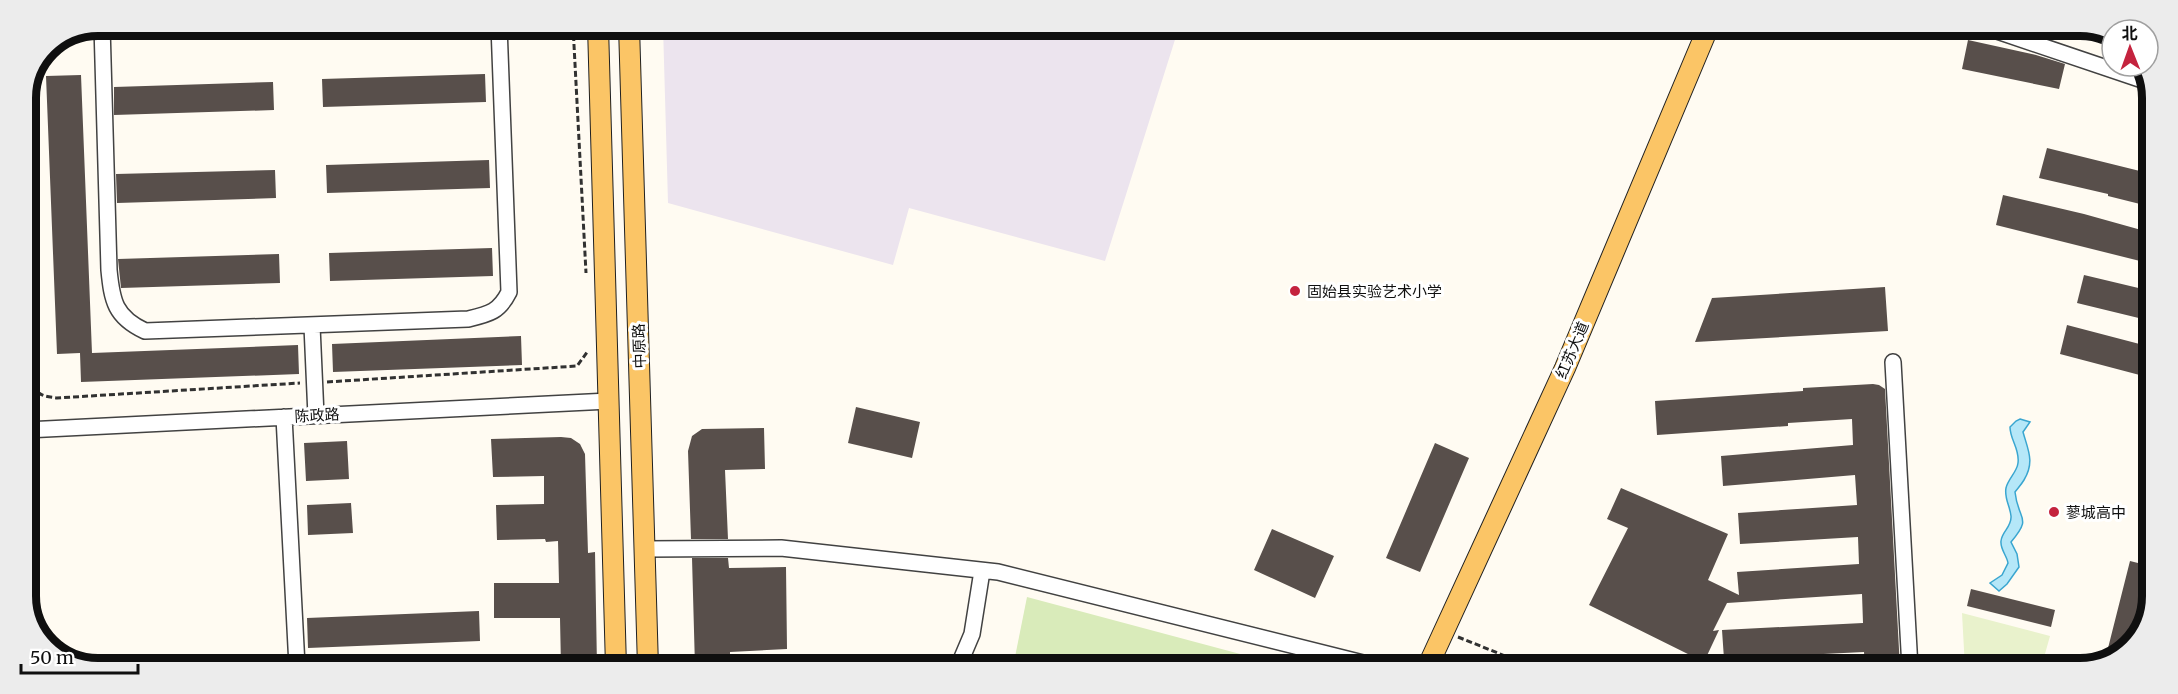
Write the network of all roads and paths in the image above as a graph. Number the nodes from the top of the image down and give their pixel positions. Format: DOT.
graph roads {
  1 [pos="102,36"];
  2 [pos="500,36"];
  3 [pos="598,36"];
  4 [pos="629,36"];
  5 [pos="1705,36"];
  6 [pos="2012,36"];
  7 [pos="2139,79"];
  8 [pos="312,326"];
  9 [pos="1893,362"];
  10 [pos="609,401"];
  11 [pos="316,416"];
  12 [pos="284,417"];
  13 [pos="36,429"];
  14 [pos="646,549"];
  15 [pos="982,570"];
  16 [pos="1442,631"];
  17 [pos="297,658"];
  18 [pos="616,658"];
  19 [pos="648,658"];
  20 [pos="962,658"];
  21 [pos="1343,658"];
  22 [pos="1431,658"];
  23 [pos="1510,658"];
  24 [pos="1909,658"];
  1 -- 8 [label="street"];
  2 -- 8 [label="street"];
  3 -- 10 [label="main road"];
  4 -- 14 [label="main road, 中原路"];
  5 -- 16 [label="main road, 红苏大道"];
  6 -- 7 [label="street"];
  8 -- 11 [label="street"];
  9 -- 24 [label="street"];
  10 -- 11 [label="street, 陈政路"];
  10 -- 18 [label="main road"];
  11 -- 12 [label="street, 陈政路"];
  12 -- 13 [label="street, 陈政路"];
  12 -- 17 [label="street"];
  14 -- 15 [label="street"];
  14 -- 19 [label="main road, 中原路"];
  15 -- 20 [label="street"];
  15 -- 21 [label="street"];
  16 -- 22 [label="main road, 红苏大道"];
  16 -- 23 [label="path"];
}
